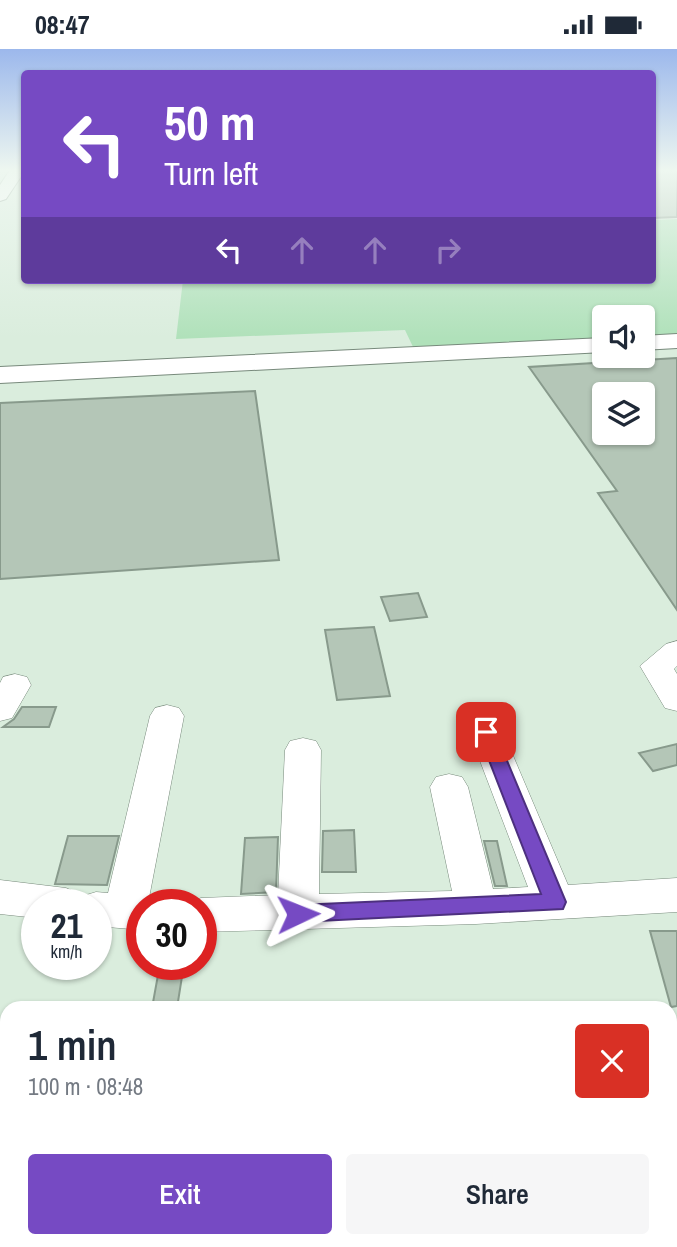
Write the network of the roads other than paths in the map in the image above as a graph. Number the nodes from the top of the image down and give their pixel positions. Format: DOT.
graph roads {
  1 [pos="677,341"];
  2 [pos="655,342"];
  3 [pos="592,346"];
  4 [pos="0,375"];
  5 [pos="677,651"];
  6 [pos="677,700"];
  7 [pos="167,716"];
  8 [pos="486,732"];
  9 [pos="303,750"];
  10 [pos="449,787"];
  11 [pos="677,895"];
  12 [pos="0,897"];
  13 [pos="21,900"];
  14 [pos="555,902"];
  15 [pos="476,907"];
  16 [pos="121,911"];
  17 [pos="298,914"];
  18 [pos="217,915"];
  1 -- 2 [label="street"];
  3 -- 4 [label="street"];
  5 -- 6 [label="street"];
  7 -- 16 [label="street"];
  8 -- 14 [label="street"];
  9 -- 17 [label="street"];
  10 -- 15 [label="street"];
  11 -- 14 [label="street"];
  12 -- 13 [label="street"];
  14 -- 15 [label="street"];
  15 -- 17 [label="street"];
  17 -- 18 [label="street"];
}
